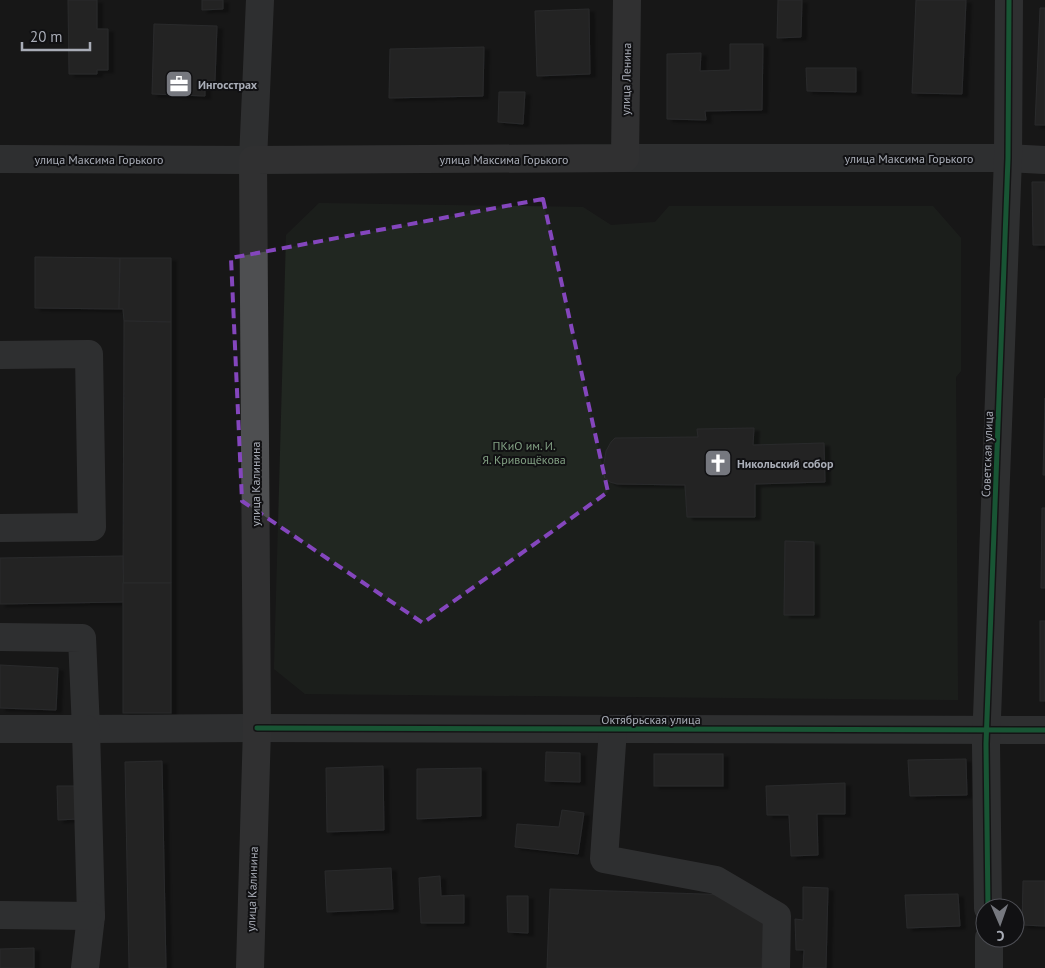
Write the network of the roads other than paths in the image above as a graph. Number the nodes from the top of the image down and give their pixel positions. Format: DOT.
graph roads {
  1 [pos="260,0"];
  2 [pos="627,0"];
  3 [pos="1010,0"];
  4 [pos="625,158"];
  5 [pos="1008,158"];
  6 [pos="0,159"];
  7 [pos="253,160"];
  8 [pos="1045,160"];
  9 [pos="0,355"];
  10 [pos="0,528"];
  11 [pos="0,637"];
  12 [pos="257,728"];
  13 [pos="0,729"];
  14 [pos="86,729"];
  15 [pos="613,729"];
  16 [pos="987,729"];
  17 [pos="1045,730"];
  18 [pos="988,898"];
  19 [pos="0,915"];
  20 [pos="90,916"];
  21 [pos="989,948"];
  22 [pos="85,968"];
  23 [pos="250,968"];
  24 [pos="776,968"];
  25 [pos="989,968"];
  1 -- 7 [label="street, улица Калинина"];
  2 -- 4 [label="main road, улица Ленина"];
  3 -- 5 [label="street, Советская улица"];
  4 -- 5 [label="street, улица Максима Горького"];
  4 -- 7 [label="main road, улица Максима Горького"];
  5 -- 8 [label="street, улица Максима Горького"];
  5 -- 16 [label="street, Советская улица"];
  6 -- 7 [label="street, улица Максима Горького"];
  7 -- 12 [label="main road, улица Калинина"];
  9 -- 10 [label="street"];
  11 -- 14 [label="street"];
  12 -- 14 [label="street, Октябрьская улица"];
  12 -- 15 [label="street, Октябрьская улица"];
  12 -- 23 [label="main road, улица Калинина"];
  13 -- 14 [label="street, Октябрьская улица"];
  14 -- 20 [label="street"];
  15 -- 16 [label="street, Октябрьская улица"];
  15 -- 24 [label="street"];
  16 -- 17 [label="street, Октябрьская улица"];
  16 -- 18 [label="street, Советская улица"];
  19 -- 20 [label="street"];
  20 -- 22 [label="street"];
  21 -- 25 [label="street"];
}
